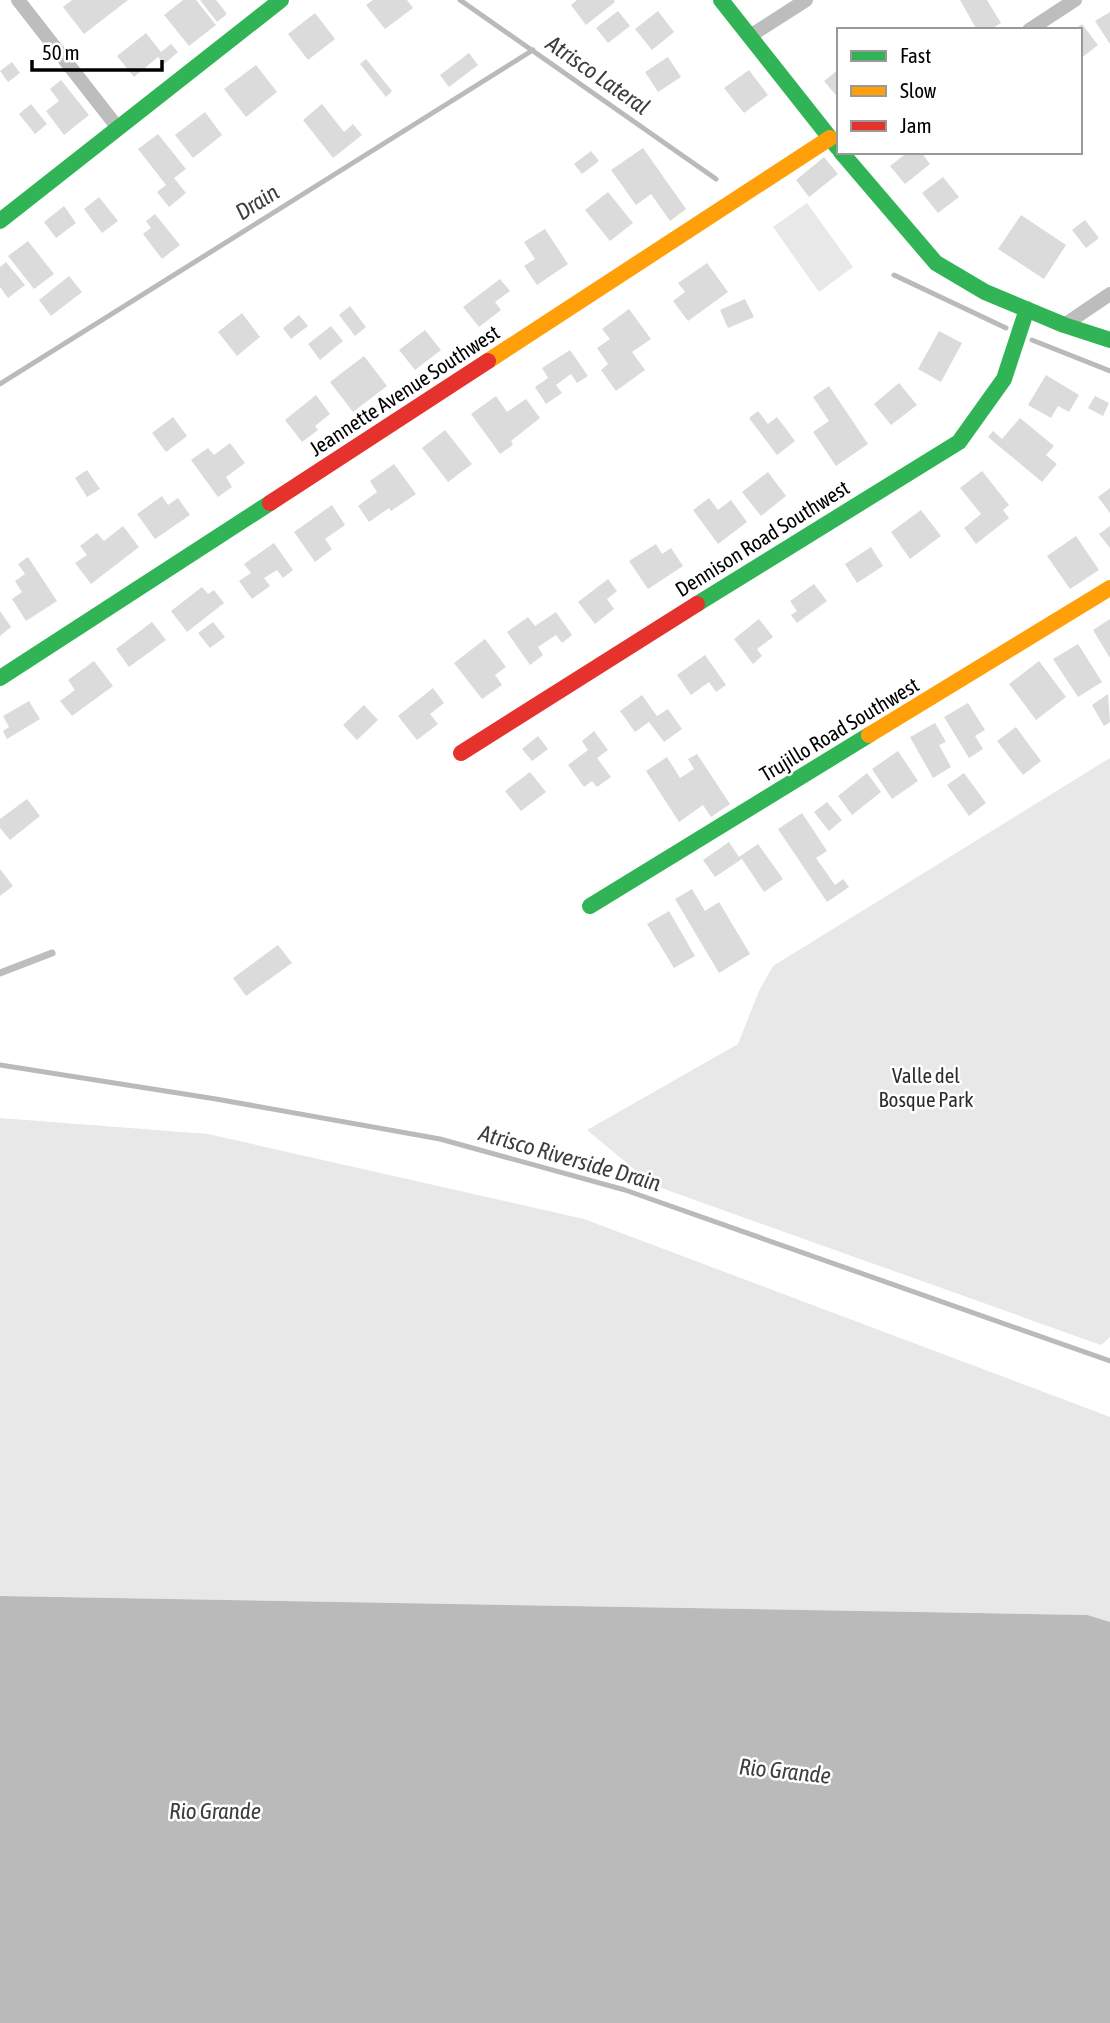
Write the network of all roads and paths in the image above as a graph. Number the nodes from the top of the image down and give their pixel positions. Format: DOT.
graph roads {
  1 [pos="18,0"];
  2 [pos="281,0"];
  3 [pos="721,0"];
  4 [pos="806,0"];
  5 [pos="1075,0"];
  6 [pos="1032,28"];
  7 [pos="750,36"];
  8 [pos="118,128"];
  9 [pos="837,146"];
  10 [pos="844,154"];
  11 [pos="0,221"];
  12 [pos="1110,294"];
  13 [pos="1027,309"];
  14 [pos="1065,325"];
  15 [pos="1110,340"];
  16 [pos="1110,588"];
  17 [pos="0,678"];
  18 [pos="461,753"];
  19 [pos="590,906"];
  20 [pos="52,953"];
  21 [pos="0,973"];
  1 -- 8 [label="street"];
  2 -- 8 [label="street"];
  3 -- 7 [label="street"];
  4 -- 7 [label="street"];
  5 -- 6 [label="street"];
  7 -- 9 [label="street"];
  8 -- 11 [label="street"];
  9 -- 17 [label="street, Jeannette Avenue Southwest"];
  10 -- 13 [label="street"];
  12 -- 14 [label="street"];
  13 -- 14 [label="street"];
  13 -- 18 [label="street, Dennison Road Southwest"];
  14 -- 15 [label="street"];
  16 -- 19 [label="street, Trujillo Road Southwest"];
  20 -- 21 [label="lane"];
}
